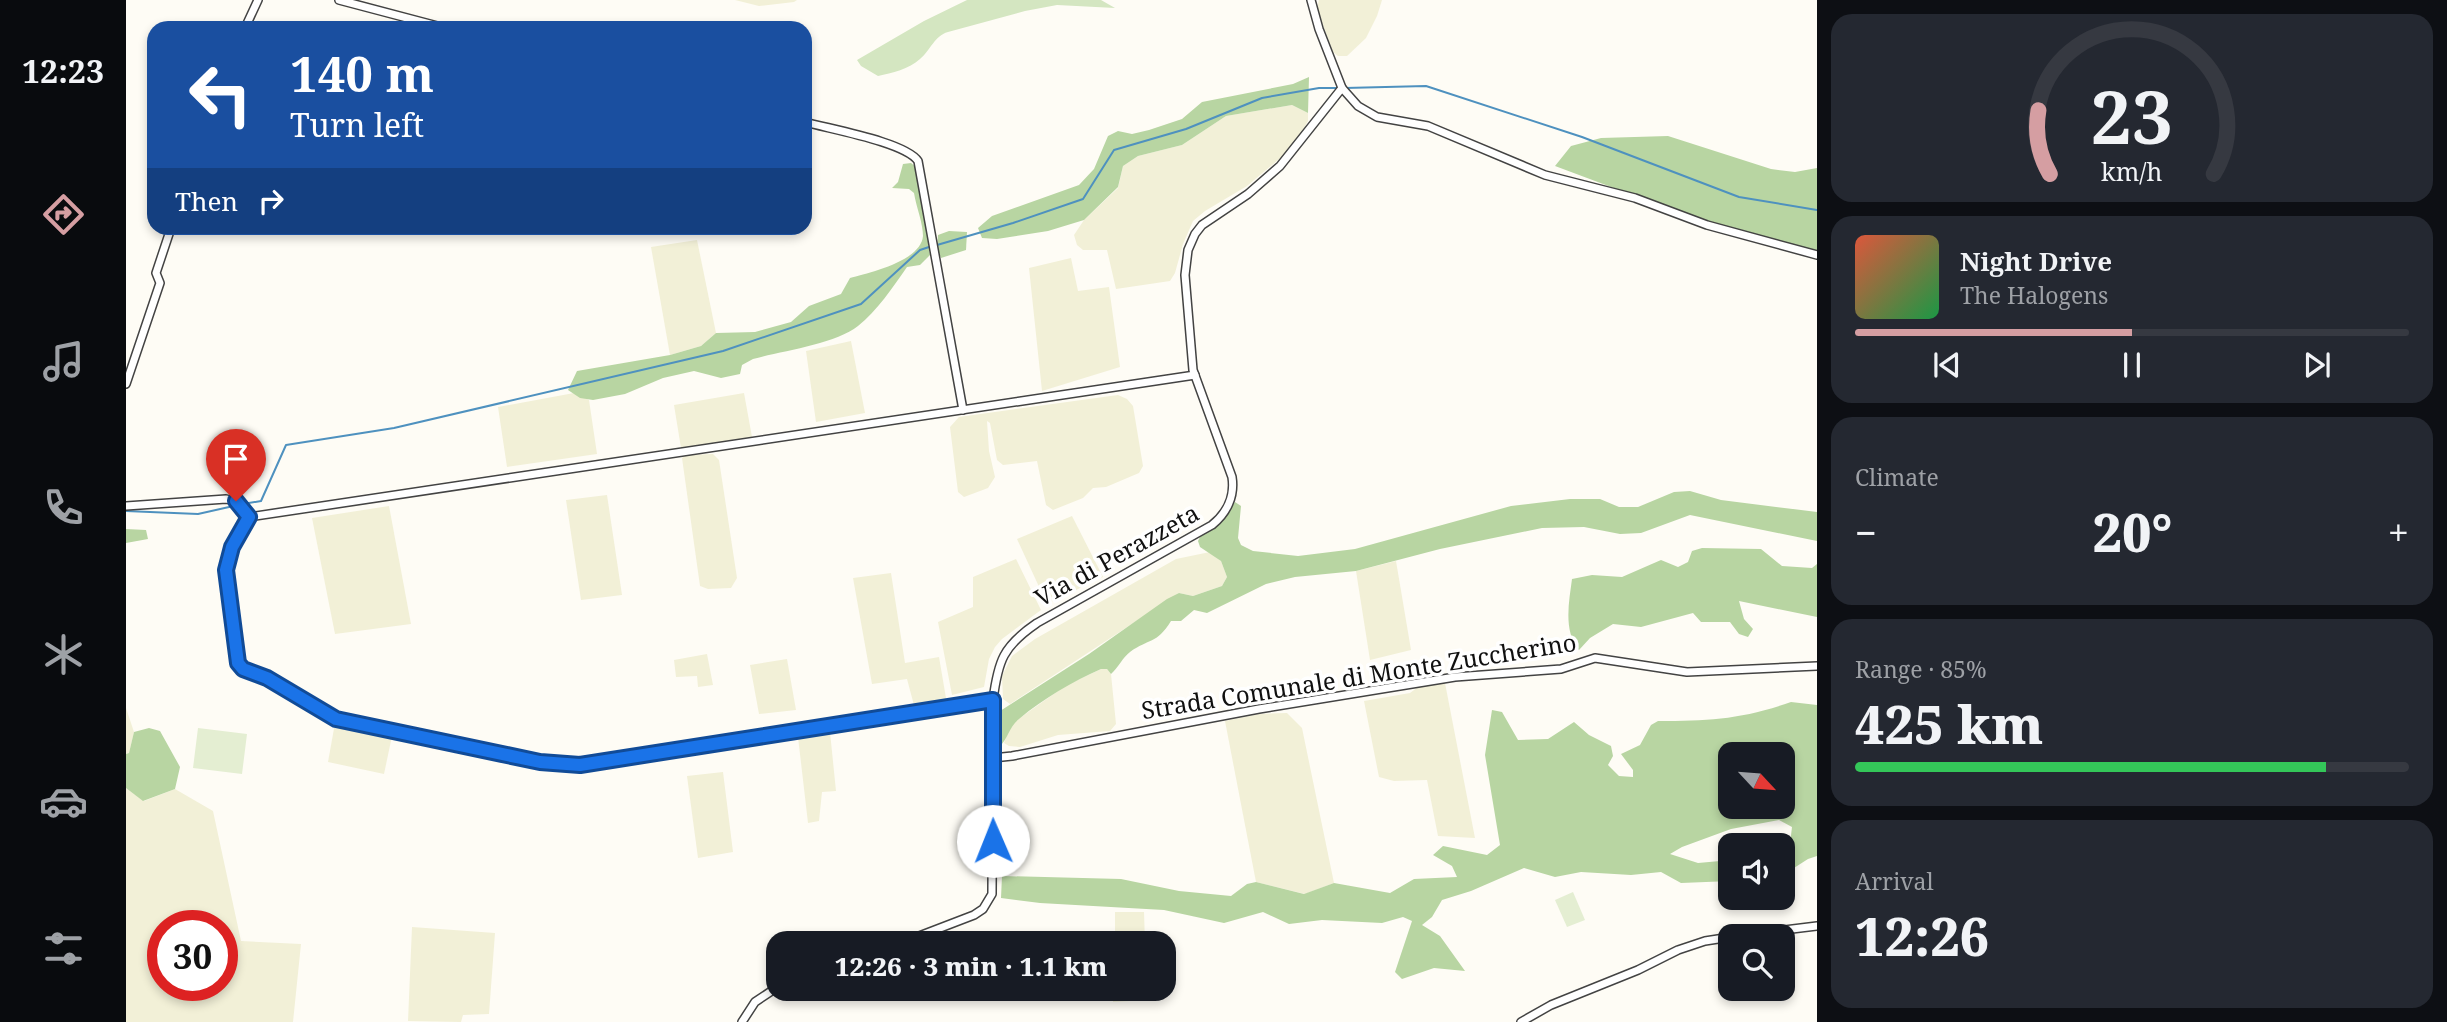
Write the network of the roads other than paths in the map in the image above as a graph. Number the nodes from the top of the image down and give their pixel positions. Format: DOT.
graph roads {
  1 [pos="258,0"];
  2 [pos="339,0"];
  3 [pos="1311,0"];
  4 [pos="248,21"];
  5 [pos="418,21"];
  6 [pos="1342,88"];
  7 [pos="812,124"];
  8 [pos="169,235"];
  9 [pos="1817,255"];
  10 [pos="1195,375"];
  11 [pos="126,384"];
  12 [pos="963,410"];
  13 [pos="126,506"];
  14 [pos="249,517"];
  15 [pos="1817,666"];
  16 [pos="993,700"];
  17 [pos="993,758"];
  18 [pos="1817,926"];
  19 [pos="1795,929"];
  20 [pos="932,931"];
  21 [pos="1718,939"];
  22 [pos="766,994"];
  23 [pos="742,1022"];
  24 [pos="1521,1022"];
  1 -- 4 [label="street"];
  2 -- 5 [label="street"];
  3 -- 6 [label="street"];
  6 -- 9 [label="street"];
  6 -- 10 [label="street, Via di Perazzeta"];
  7 -- 12 [label="street"];
  8 -- 11 [label="street"];
  10 -- 12 [label="street"];
  10 -- 16 [label="street, Via di Perazzeta"];
  12 -- 14 [label="street"];
  13 -- 14 [label="street"];
  14 -- 16 [label="street"];
  15 -- 17 [label="street, Strada Comunale di Monte Zuccherino"];
  16 -- 17 [label="street, Via di Perazzeta"];
  17 -- 20 [label="street, Via di Perazzeta"];
  18 -- 19 [label="street"];
  21 -- 24 [label="street"];
  22 -- 23 [label="street"];
}
